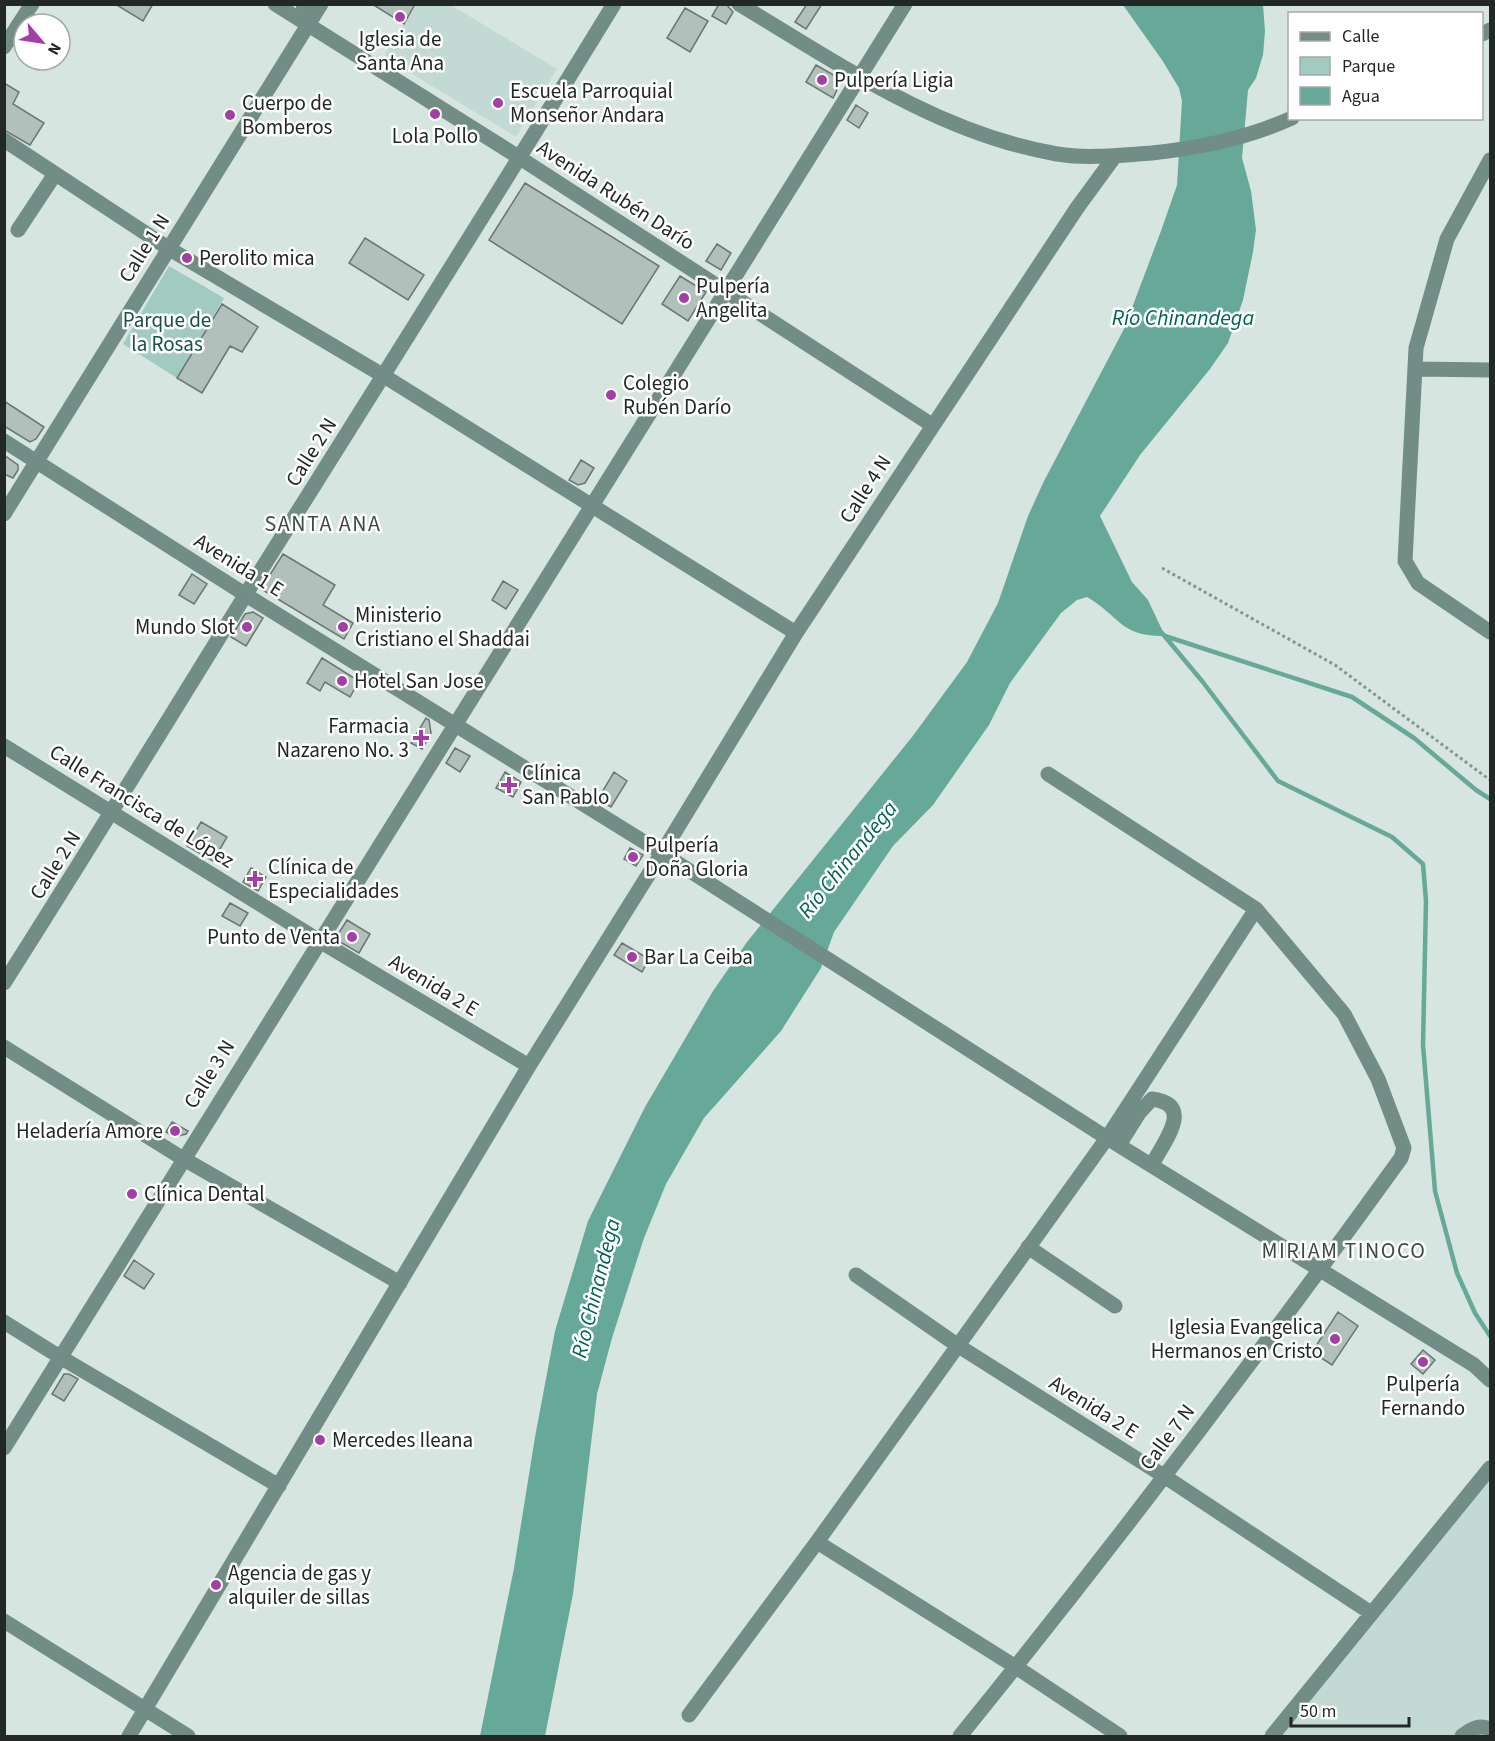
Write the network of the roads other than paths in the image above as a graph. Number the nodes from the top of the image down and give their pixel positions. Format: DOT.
graph roads {
  1 [pos="32,4"];
  2 [pos="275,4"];
  3 [pos="303,4"];
  4 [pos="321,4"];
  5 [pos="614,4"];
  6 [pos="739,4"];
  7 [pos="905,4"];
  8 [pos="309,24"];
  9 [pos="4,47"];
  10 [pos="859,77"];
  11 [pos="1288,120"];
  12 [pos="4,140"];
  13 [pos="1115,156"];
  14 [pos="520,158"];
  15 [pos="1491,160"];
  16 [pos="55,174"];
  17 [pos="18,230"];
  18 [pos="168,248"];
  19 [pos="724,290"];
  20 [pos="1415,369"];
  21 [pos="1491,370"];
  22 [pos="384,376"];
  23 [pos="932,425"];
  24 [pos="4,441"];
  25 [pos="37,462"];
  26 [pos="591,504"];
  27 [pos="4,514"];
  28 [pos="246,595"];
  29 [pos="1491,632"];
  30 [pos="796,633"];
  31 [pos="452,724"];
  32 [pos="4,746"];
  33 [pos="1048,774"];
  34 [pos="113,812"];
  35 [pos="662,853"];
  36 [pos="1256,909"];
  37 [pos="318,940"];
  38 [pos="4,983"];
  39 [pos="4,1047"];
  40 [pos="529,1066"];
  41 [pos="1113,1141"];
  42 [pos="182,1158"];
  43 [pos="1152,1165"];
  44 [pos="1028,1247"];
  45 [pos="1321,1269"];
  46 [pos="856,1275"];
  47 [pos="400,1283"];
  48 [pos="1115,1306"];
  49 [pos="4,1322"];
  50 [pos="957,1345"];
  51 [pos="60,1357"];
  52 [pos="1491,1380"];
  53 [pos="4,1448"];
  54 [pos="1491,1467"];
  55 [pos="1164,1476"];
  56 [pos="279,1486"];
  57 [pos="817,1542"];
  58 [pos="1371,1613"];
  59 [pos="4,1622"];
  60 [pos="1016,1667"];
  61 [pos="145,1710"];
  62 [pos="689,1715"];
  63 [pos="1491,1729"];
  64 [pos="129,1737"];
  65 [pos="188,1737"];
  66 [pos="960,1737"];
  67 [pos="1120,1737"];
  68 [pos="1272,1737"];
  69 [pos="1462,1737"];
  1 -- 9 [label="street"];
  2 -- 8 [label="street, Avenida Rubén Darío"];
  3 -- 8 [label="street"];
  4 -- 8 [label="street, Calle 1 N"];
  5 -- 14 [label="street, Calle 2 N"];
  6 -- 10 [label="street"];
  7 -- 10 [label="street, Calle 3 N"];
  8 -- 14 [label="street, Avenida Rubén Darío"];
  8 -- 18 [label="street, Calle 1 N"];
  10 -- 13 [label="street"];
  10 -- 19 [label="street, Calle 3 N"];
  11 -- 13 [label="street"];
  12 -- 16 [label="street"];
  13 -- 23 [label="street, Calle 4 N"];
  14 -- 19 [label="street, Avenida Rubén Darío"];
  14 -- 22 [label="street, Calle 2 N"];
  15 -- 20 [label="street"];
  16 -- 17 [label="street"];
  16 -- 18 [label="street"];
  18 -- 22 [label="street"];
  18 -- 25 [label="street, Calle 1 N"];
  19 -- 23 [label="street, Avenida Rubén Darío"];
  19 -- 26 [label="street, Calle 3 N"];
  20 -- 21 [label="street"];
  20 -- 29 [label="street"];
  22 -- 26 [label="street"];
  22 -- 28 [label="street, Calle 2 N"];
  23 -- 30 [label="street, Calle 4 N"];
  24 -- 25 [label="street, Avenida 1 E"];
  25 -- 27 [label="street, Calle 1 N"];
  25 -- 28 [label="street, Avenida 1 E"];
  26 -- 30 [label="street"];
  26 -- 31 [label="street, Calle 3 N"];
  28 -- 31 [label="street, Avenida 1 E"];
  28 -- 34 [label="street, Calle 2 N"];
  30 -- 35 [label="street, Calle 4 N"];
  31 -- 35 [label="street, Avenida 1 E"];
  31 -- 37 [label="street, Calle 3 N"];
  32 -- 34 [label="street, Calle Francisca de López"];
  33 -- 36 [label="street"];
  34 -- 37 [label="street, Calle Francisca de López"];
  34 -- 38 [label="street, Calle 2 N"];
  35 -- 40 [label="street, Calle 4 N"];
  35 -- 41 [label="street, Avenida 1 E"];
  36 -- 41 [label="street"];
  36 -- 45 [label="street, Calle 7 N"];
  37 -- 40 [label="street, Avenida 2 E"];
  37 -- 42 [label="street, Calle 3 N"];
  39 -- 42 [label="street"];
  40 -- 47 [label="street, Calle 4 N"];
  41 -- 43 [label="street, Avenida 1 E"];
  41 -- 43 [label="street"];
  41 -- 44 [label="street"];
  42 -- 47 [label="street"];
  42 -- 51 [label="street, Calle 3 N"];
  43 -- 45 [label="street, Avenida 1 E"];
  44 -- 48 [label="street"];
  44 -- 50 [label="street"];
  45 -- 52 [label="street, Avenida 1 E"];
  45 -- 55 [label="street, Calle 7 N"];
  46 -- 50 [label="street, Avenida 2 E"];
  47 -- 56 [label="street, Calle 4 N"];
  49 -- 51 [label="street"];
  50 -- 55 [label="street, Avenida 2 E"];
  50 -- 57 [label="street"];
  51 -- 53 [label="street, Calle 3 N"];
  51 -- 56 [label="street"];
  54 -- 58 [label="street"];
  55 -- 58 [label="street, Avenida 2 E"];
  55 -- 60 [label="street, Calle 7 N"];
  56 -- 61 [label="street, Calle 4 N"];
  57 -- 60 [label="street"];
  57 -- 62 [label="street"];
  58 -- 68 [label="street"];
  59 -- 61 [label="street"];
  60 -- 66 [label="street, Calle 7 N"];
  60 -- 67 [label="street"];
  61 -- 64 [label="street, Calle 4 N"];
  61 -- 65 [label="street"];
  63 -- 69 [label="street"];
}
